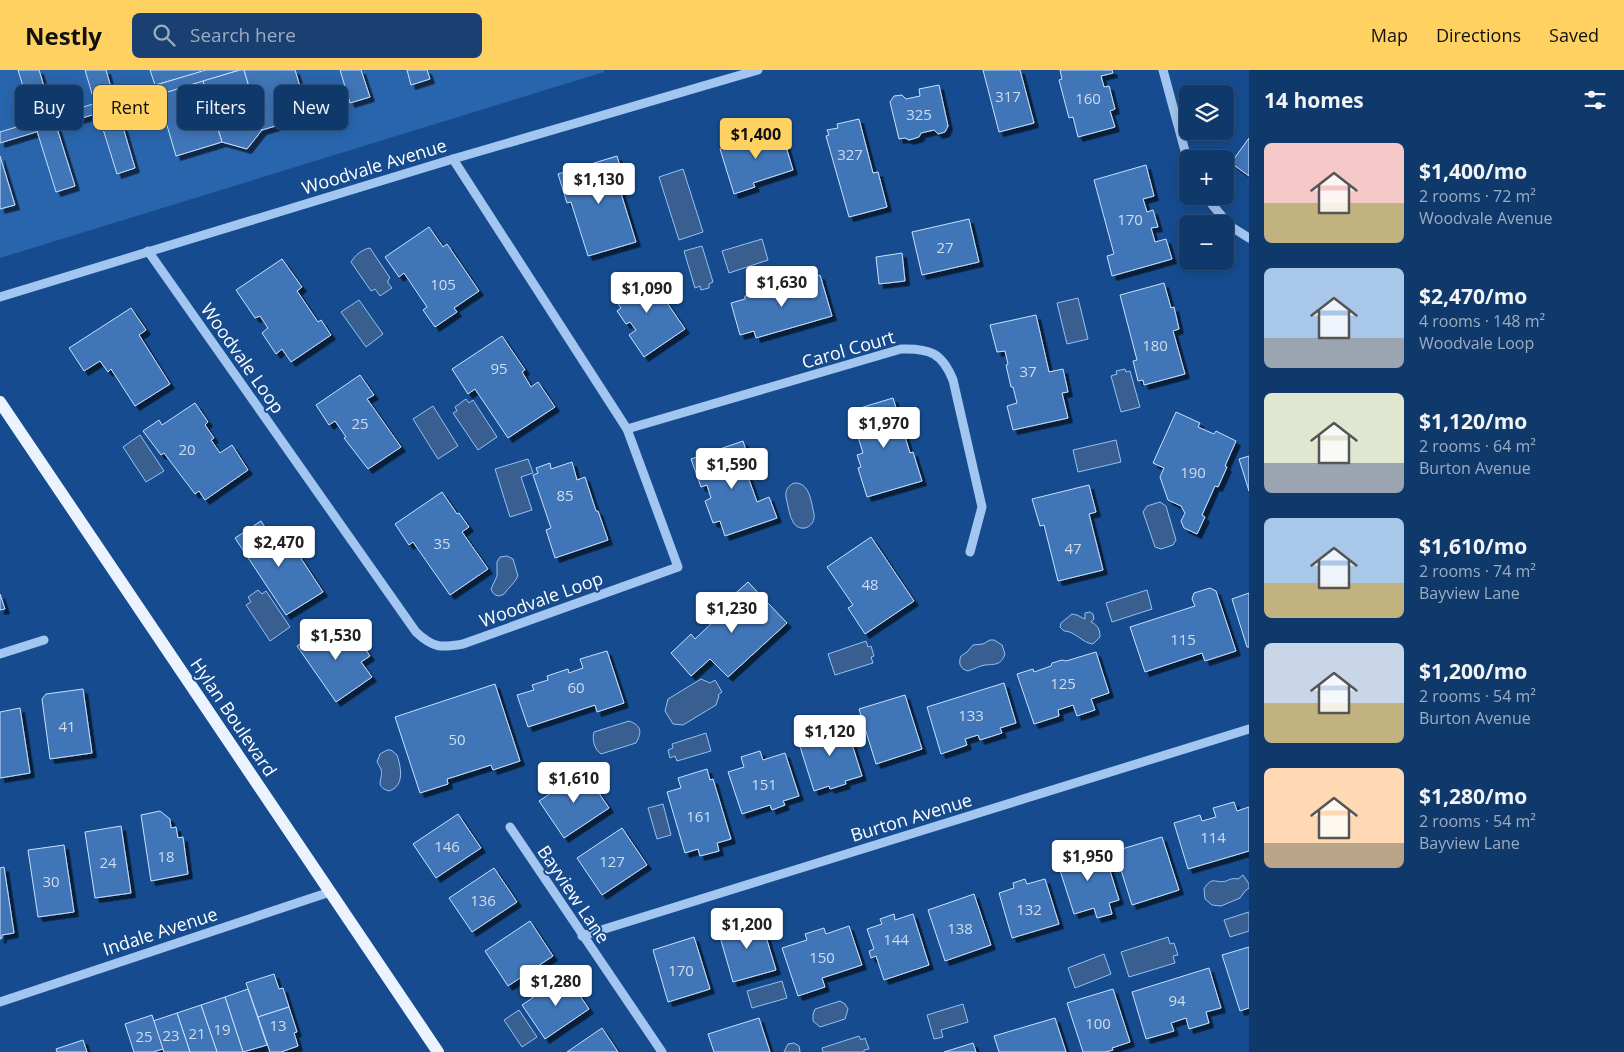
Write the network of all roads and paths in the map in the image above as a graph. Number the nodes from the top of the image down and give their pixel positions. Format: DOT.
graph roads {
  1 [pos="758,70"];
  2 [pos="1163,70"];
  3 [pos="1185,150"];
  4 [pos="453,159"];
  5 [pos="1211,205"];
  6 [pos="1249,238"];
  7 [pos="148,251"];
  8 [pos="0,297"];
  9 [pos="0,402"];
  10 [pos="627,429"];
  11 [pos="970,552"];
  12 [pos="44,640"];
  13 [pos="0,654"];
  14 [pos="1249,729"];
  15 [pos="510,827"];
  16 [pos="330,892"];
  17 [pos="582,936"];
  18 [pos="0,1002"];
  19 [pos="438,1052"];
  20 [pos="662,1052"];
  1 -- 4 [label="street, Woodvale Avenue"];
  2 -- 3 [label="street"];
  4 -- 7 [label="street, Woodvale Avenue"];
  4 -- 10 [label="street, Woodvale Loop"];
  5 -- 6 [label="street"];
  7 -- 8 [label="street, Woodvale Avenue"];
  7 -- 10 [label="street, Woodvale Loop"];
  9 -- 16 [label="main road, Hylan Boulevard"];
  10 -- 11 [label="street, Carol Court"];
  12 -- 13 [label="street"];
  14 -- 17 [label="street, Burton Avenue"];
  15 -- 17 [label="street, Bayview Lane"];
  16 -- 18 [label="street, Indale Avenue"];
  16 -- 19 [label="main road, Hylan Boulevard"];
  17 -- 20 [label="street, Bayview Lane"];
}
